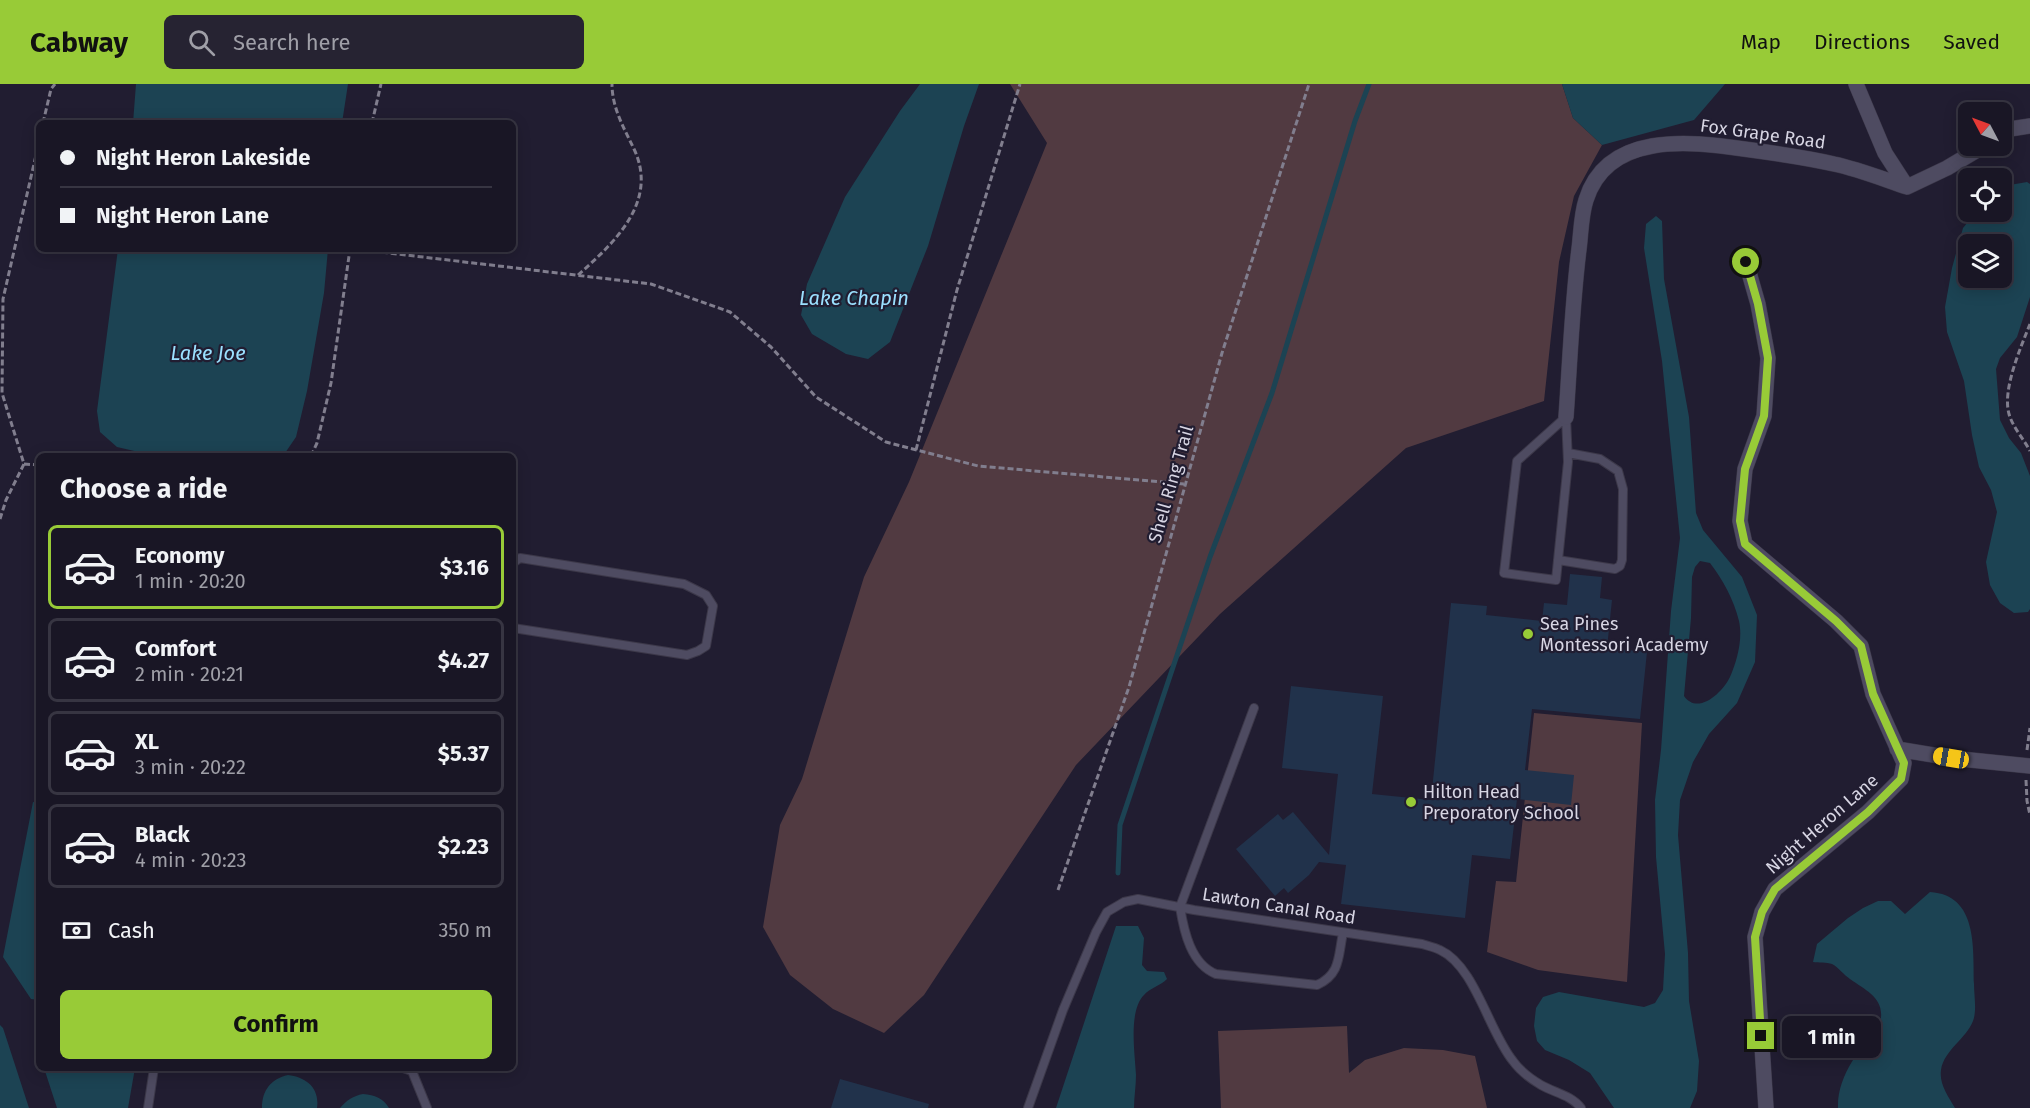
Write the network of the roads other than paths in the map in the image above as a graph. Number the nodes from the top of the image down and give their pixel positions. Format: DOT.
graph roads {
  1 [pos="1856,84"];
  2 [pos="2030,126"];
  3 [pos="2012,129"];
  4 [pos="1967,156"];
  5 [pos="1907,187"];
  6 [pos="1746,262"];
  7 [pos="1566,417"];
  8 [pos="1568,453"];
  9 [pos="516,561"];
  10 [pos="1558,561"];
  11 [pos="516,628"];
  12 [pos="1254,708"];
  13 [pos="1898,748"];
  14 [pos="2030,766"];
  15 [pos="1180,907"];
  16 [pos="1342,933"];
  17 [pos="154,1071"];
  18 [pos="414,1071"];
  19 [pos="148,1108"];
  20 [pos="427,1108"];
  21 [pos="1028,1108"];
  22 [pos="1581,1108"];
  23 [pos="1766,1108"];
  1 -- 5 [label="street"];
  2 -- 3 [label="street"];
  4 -- 5 [label="street"];
  5 -- 7 [label="street, Fox Grape Road"];
  6 -- 13 [label="street, Night Heron Lane"];
  7 -- 8 [label="lane"];
  7 -- 10 [label="lane"];
  8 -- 10 [label="lane"];
  8 -- 10 [label="lane"];
  9 -- 11 [label="lane"];
  12 -- 15 [label="lane"];
  13 -- 14 [label="street"];
  13 -- 23 [label="street, Night Heron Lane"];
  15 -- 16 [label="lane, Lawton Canal Road"];
  15 -- 16 [label="lane"];
  15 -- 21 [label="lane, Lawton Canal Road"];
  16 -- 22 [label="lane, Lawton Canal Road"];
  17 -- 19 [label="lane"];
  18 -- 20 [label="lane"];
}
